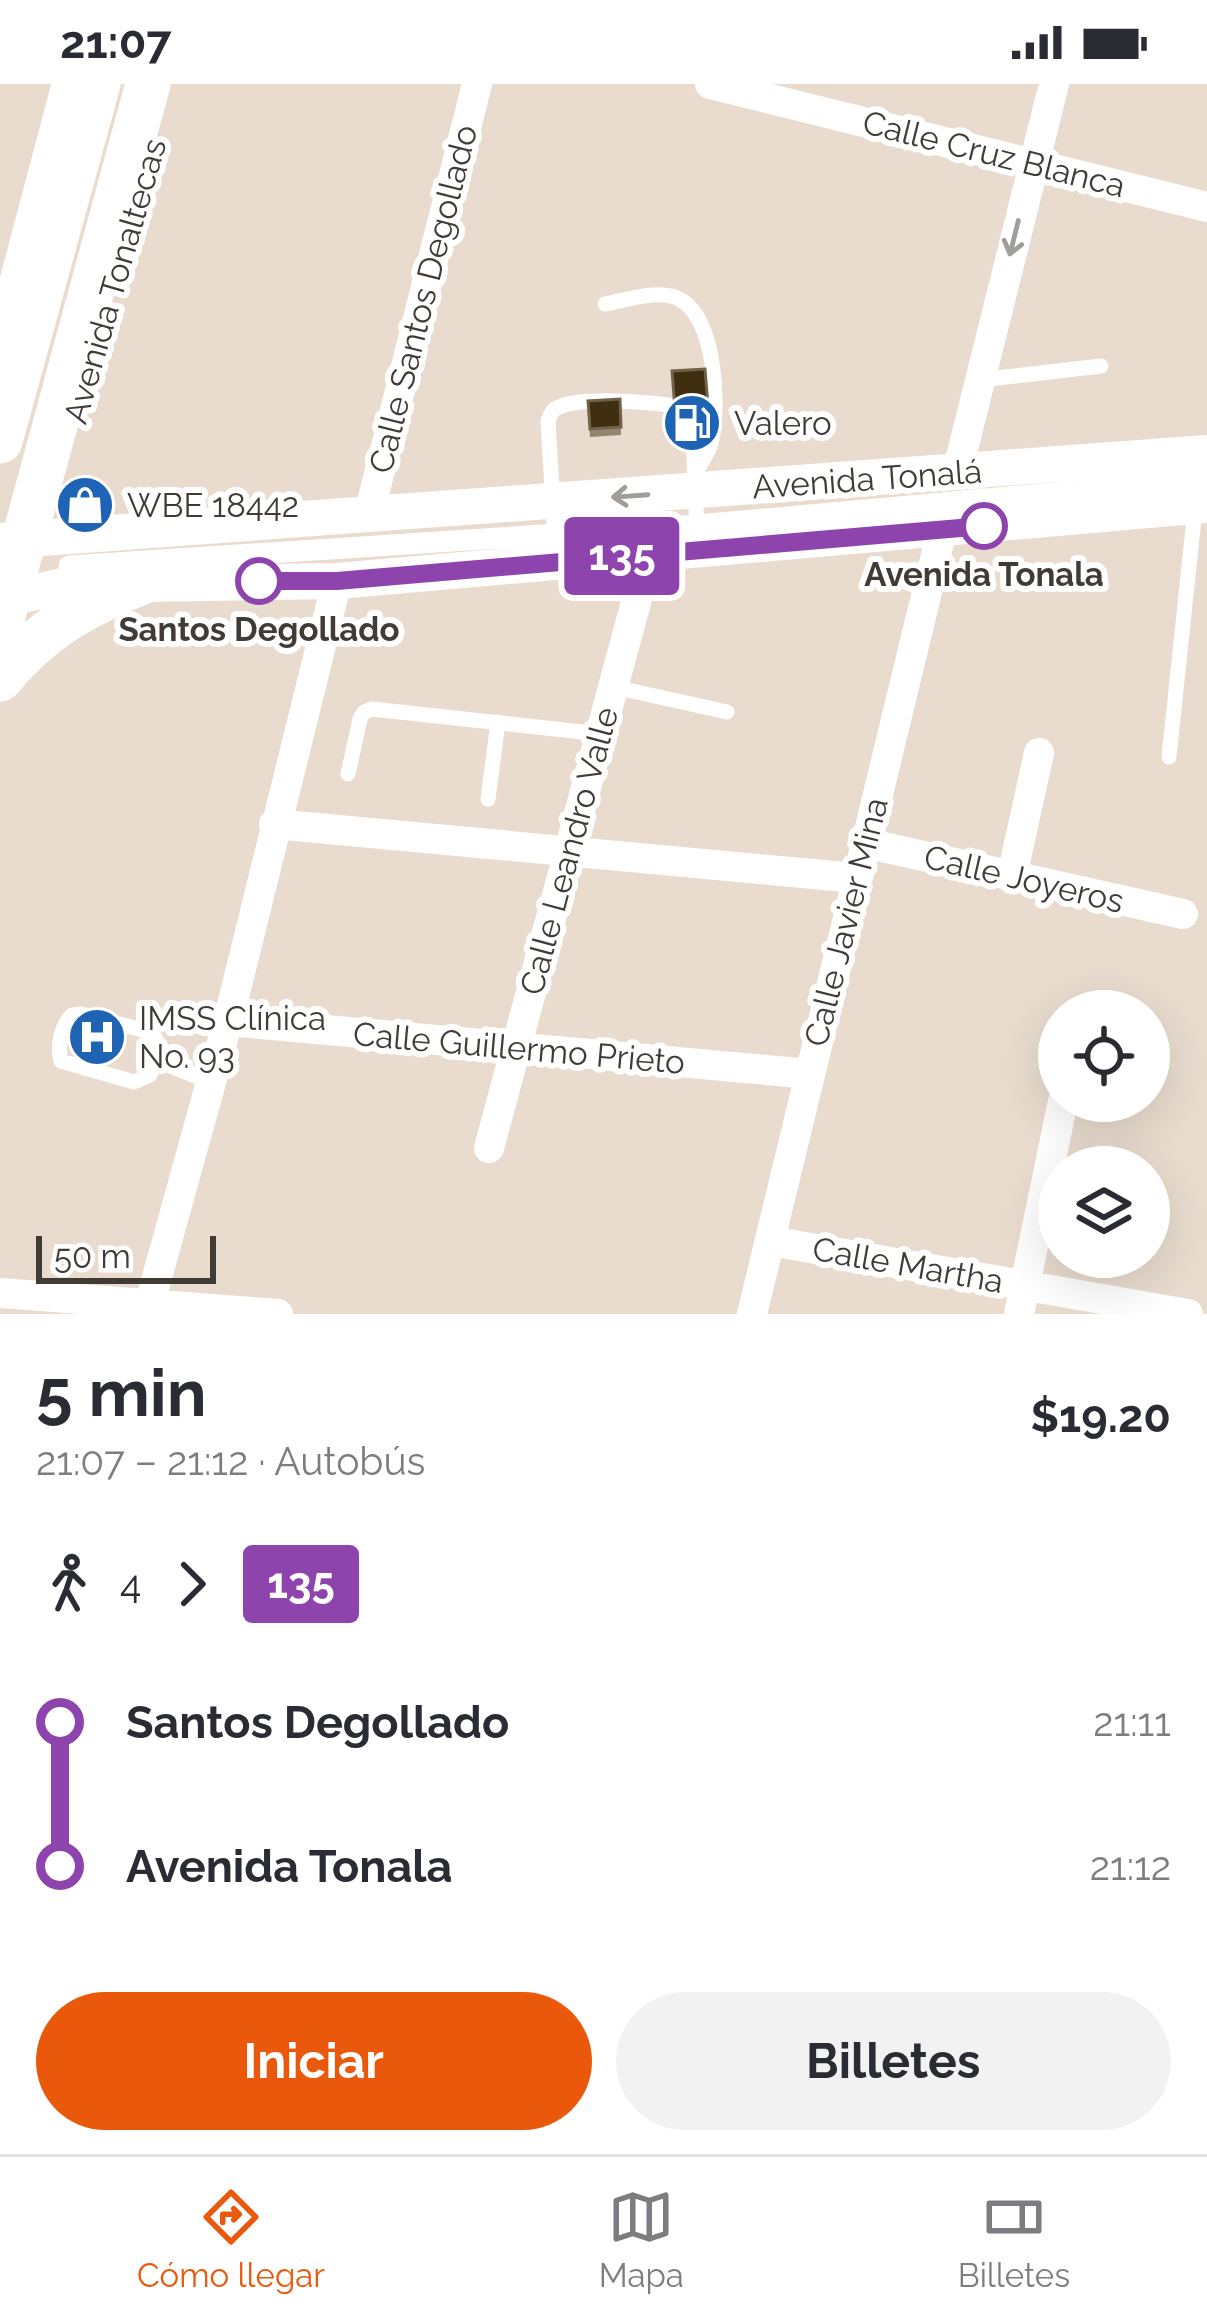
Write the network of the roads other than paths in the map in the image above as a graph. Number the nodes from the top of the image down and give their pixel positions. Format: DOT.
graph roads {
  1 [pos="73,84"];
  2 [pos="98,84"];
  3 [pos="148,84"];
  4 [pos="171,84"];
  5 [pos="477,84"];
  6 [pos="710,84"];
  7 [pos="1054,84"];
  8 [pos="1032,163"];
  9 [pos="1207,207"];
  10 [pos="605,304"];
  11 [pos="0,358"];
  12 [pos="1101,365"];
  13 [pos="980,380"];
  14 [pos="0,441"];
  15 [pos="1207,453"];
  16 [pos="956,473"];
  17 [pos="1203,497"];
  18 [pos="696,510"];
  19 [pos="369,514"];
  20 [pos="942,530"];
  21 [pos="555,532"];
  22 [pos="8,544"];
  23 [pos="650,554"];
  24 [pos="69,566"];
  25 [pos="337,581"];
  26 [pos="142,582"];
  27 [pos="2,605"];
  28 [pos="0,679"];
  29 [pos="614,687"];
  30 [pos="727,712"];
  31 [pos="498,722"];
  32 [pos="601,734"];
  33 [pos="1039,753"];
  34 [pos="1169,757"];
  35 [pos="348,774"];
  36 [pos="488,800"];
  37 [pos="274,824"];
  38 [pos="865,843"];
  39 [pos="570,850"];
  40 [pos="1012,876"];
  41 [pos="856,878"];
  42 [pos="1183,914"];
  43 [pos="228,1022"];
  44 [pos="516,1050"];
  45 [pos="155,1060"];
  46 [pos="810,1074"];
  47 [pos="211,1082"];
  48 [pos="1059,1122"];
  49 [pos="489,1148"];
  50 [pos="770,1241"];
  51 [pos="0,1293"];
  52 [pos="1022,1300"];
  53 [pos="149,1306"];
  54 [pos="278,1314"];
  55 [pos="752,1314"];
  56 [pos="1188,1314"];
  1 -- 11 [label="main road"];
  2 -- 14 [label="main road, Avenida Tonaltecas"];
  3 -- 22 [label="main road, Avenida Tonaltecas"];
  4 -- 22 [label="main road, Avenida Tonaltecas"];
  5 -- 19 [label="street, Calle Santos Degollado"];
  6 -- 8 [label="street, Calle Cruz Blanca"];
  7 -- 8 [label="street"];
  8 -- 9 [label="street, Calle Cruz Blanca"];
  8 -- 13 [label="street, one-way"];
  10 -- 18 [label="lane"];
  12 -- 13 [label="lane"];
  13 -- 16 [label="street"];
  15 -- 16 [label="street, Avenida Tonalá"];
  16 -- 18 [label="street, Avenida Tonalá"];
  17 -- 18 [label="street"];
  17 -- 20 [label="street, Avenida Tonalá"];
  17 -- 34 [label="lane"];
  18 -- 20 [label="street, Avenida Tonalá"];
  18 -- 21 [label="street, Avenida Tonalá"];
  18 -- 21 [label="lane"];
  18 -- 23 [label="street, Avenida Tonalá"];
  19 -- 21 [label="street, Avenida Tonalá"];
  19 -- 22 [label="street, Avenida Tonalá"];
  20 -- 38 [label="street, Calle Javier Mina"];
  21 -- 23 [label="street, Avenida Tonalá"];
  21 -- 24 [label="street"];
  21 -- 25 [label="street, Avenida Tonalá"];
  22 -- 27 [label="main road, Avenida Tonaltecas"];
  23 -- 29 [label="street, Calle Leandro Valle"];
  25 -- 26 [label="street, Avenida Tonalá"];
  25 -- 37 [label="street"];
  26 -- 27 [label="street, Avenida Tonalá"];
  26 -- 28 [label="main road"];
  29 -- 30 [label="lane"];
  29 -- 32 [label="street, Calle Leandro Valle"];
  31 -- 32 [label="lane"];
  31 -- 35 [label="lane"];
  31 -- 36 [label="lane"];
  32 -- 39 [label="street, Calle Leandro Valle"];
  33 -- 40 [label="street"];
  37 -- 39 [label="street"];
  37 -- 43 [label="street"];
  38 -- 40 [label="street, Calle Joyeros"];
  38 -- 41 [label="street, Calle Javier Mina"];
  39 -- 41 [label="street"];
  39 -- 44 [label="street, Calle Leandro Valle"];
  40 -- 42 [label="street, Calle Joyeros"];
  41 -- 46 [label="street, Calle Javier Mina"];
  43 -- 44 [label="street, Calle Guillermo Prieto"];
  43 -- 47 [label="street"];
  44 -- 46 [label="street, Calle Guillermo Prieto"];
  44 -- 49 [label="street, Calle Leandro Valle"];
  45 -- 45 [label="lane"];
  45 -- 47 [label="lane"];
  46 -- 50 [label="street, Calle Javier Mina"];
  47 -- 53 [label="street"];
  48 -- 52 [label="street"];
  50 -- 52 [label="street, Calle Martha"];
  50 -- 55 [label="street, Calle Javier Mina"];
  51 -- 53 [label="street"];
  52 -- 56 [label="street, Calle Martha"];
  53 -- 54 [label="street"];
}
